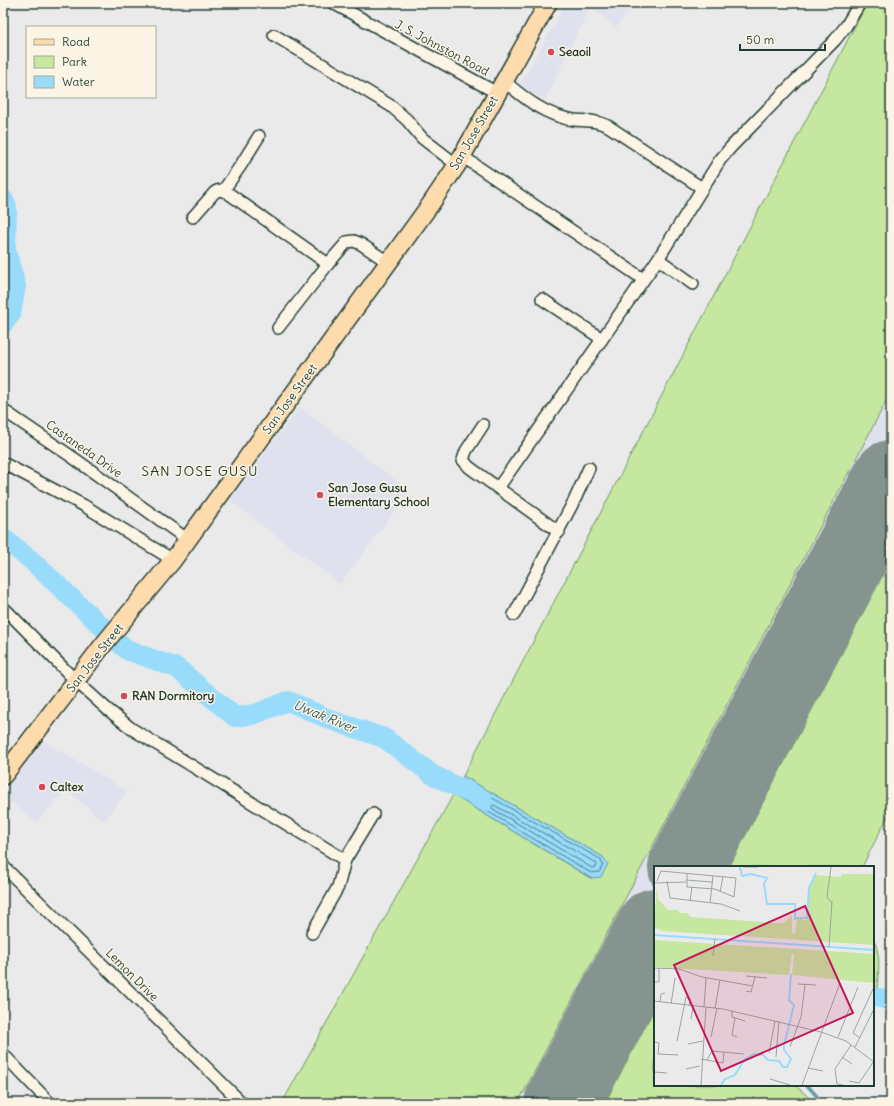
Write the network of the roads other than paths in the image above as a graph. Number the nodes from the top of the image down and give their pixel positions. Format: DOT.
graph roads {
  1 [pos="333,3"];
  2 [pos="548,3"];
  3 [pos="860,3"];
  4 [pos="274,35"];
  5 [pos="500,87"];
  6 [pos="260,136"];
  7 [pos="459,161"];
  8 [pos="702,188"];
  9 [pos="223,191"];
  10 [pos="193,217"];
  11 [pos="658,259"];
  12 [pos="389,263"];
  13 [pos="328,264"];
  14 [pos="644,280"];
  15 [pos="693,284"];
  16 [pos="542,299"];
  17 [pos="278,328"];
  18 [pos="602,339"];
  19 [pos="3,410"];
  20 [pos="483,425"];
  21 [pos="3,463"];
  22 [pos="589,468"];
  23 [pos="498,488"];
  24 [pos="558,532"];
  25 [pos="188,540"];
  26 [pos="173,560"];
  27 [pos="3,607"];
  28 [pos="514,615"];
  29 [pos="76,681"];
  30 [pos="3,776"];
  31 [pos="373,814"];
  32 [pos="345,860"];
  33 [pos="3,866"];
  34 [pos="312,933"];
  35 [pos="3,1054"];
  36 [pos="50,1103"];
  37 [pos="242,1103"];
  1 -- 5 [label="street, J. S. Johnston Road"];
  2 -- 5 [label="main road, San Jose Street"];
  3 -- 8 [label="street"];
  4 -- 7 [label="street"];
  5 -- 7 [label="main road, San Jose Street"];
  5 -- 8 [label="street, J. S. Johnston Road"];
  6 -- 9 [label="street"];
  7 -- 12 [label="main road, San Jose Street"];
  7 -- 14 [label="street"];
  8 -- 11 [label="street"];
  9 -- 10 [label="street"];
  9 -- 13 [label="street"];
  11 -- 14 [label="street"];
  11 -- 15 [label="street"];
  12 -- 13 [label="street"];
  12 -- 25 [label="main road, San Jose Street"];
  13 -- 17 [label="street"];
  14 -- 18 [label="street"];
  16 -- 18 [label="street"];
  18 -- 23 [label="street"];
  19 -- 25 [label="street, Castaneda Drive"];
  20 -- 23 [label="street"];
  21 -- 26 [label="street"];
  22 -- 24 [label="street"];
  23 -- 24 [label="street"];
  24 -- 28 [label="street"];
  25 -- 26 [label="main road, San Jose Street"];
  26 -- 29 [label="main road, San Jose Street"];
  27 -- 29 [label="street"];
  29 -- 30 [label="main road, San Jose Street"];
  29 -- 32 [label="street"];
  31 -- 32 [label="street"];
  32 -- 34 [label="street"];
  33 -- 37 [label="street, Lemon Drive"];
  35 -- 36 [label="street"];
}
